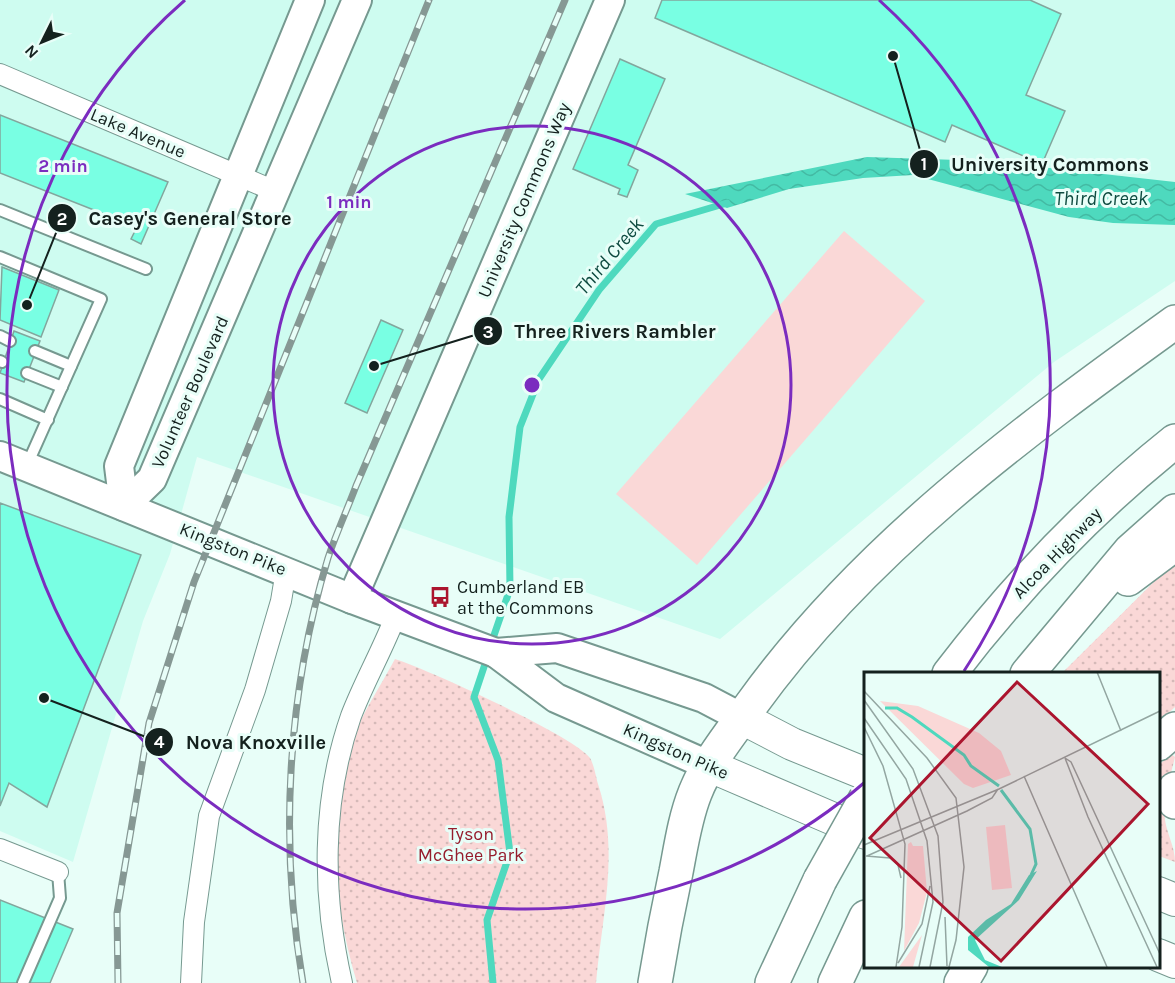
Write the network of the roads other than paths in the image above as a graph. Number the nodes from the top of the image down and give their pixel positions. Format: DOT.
graph roads {
  1 [pos="310,0"];
  2 [pos="357,0"];
  3 [pos="610,0"];
  4 [pos="0,74"];
  5 [pos="238,175"];
  6 [pos="277,192"];
  7 [pos="0,210"];
  8 [pos="0,257"];
  9 [pos="146,269"];
  10 [pos="1175,322"];
  11 [pos="35,351"];
  12 [pos="71,366"];
  13 [pos="27,373"];
  14 [pos="62,387"];
  15 [pos="0,399"];
  16 [pos="48,420"];
  17 [pos="1175,426"];
  18 [pos="1175,441"];
  19 [pos="0,456"];
  20 [pos="26,467"];
  21 [pos="124,506"];
  22 [pos="1175,511"];
  23 [pos="1087,519"];
  24 [pos="1175,544"];
  25 [pos="286,571"];
  26 [pos="352,598"];
  27 [pos="396,615"];
  28 [pos="1059,636"];
  29 [pos="496,653"];
  30 [pos="951,672"];
  31 [pos="1029,672"];
  32 [pos="742,718"];
  33 [pos="1175,729"];
  34 [pos="1160,742"];
  35 [pos="710,766"];
  36 [pos="864,773"];
  37 [pos="1175,789"];
  38 [pos="864,802"];
  39 [pos="1175,802"];
  40 [pos="864,831"];
  41 [pos="0,849"];
  42 [pos="58,872"];
  43 [pos="1160,894"];
  44 [pos="1175,900"];
  45 [pos="864,921"];
  46 [pos="1160,956"];
  47 [pos="1175,962"];
  48 [pos="970,968"];
  49 [pos="24,983"];
  50 [pos="190,983"];
  51 [pos="342,983"];
  52 [pos="655,983"];
  53 [pos="772,983"];
  54 [pos="835,983"];
  55 [pos="961,983"];
  1 -- 5 [label="street, Volunteer Boulevard"];
  2 -- 6 [label="street, Volunteer Boulevard"];
  3 -- 26 [label="street, University Commons Way"];
  4 -- 5 [label="street, Lake Avenue"];
  5 -- 6 [label="street, Lake Avenue"];
  5 -- 21 [label="street, Volunteer Boulevard"];
  6 -- 21 [label="street, Volunteer Boulevard"];
  7 -- 9 [label="lane"];
  8 -- 12 [label="lane"];
  10 -- 32 [label="highway"];
  11 -- 12 [label="lane"];
  12 -- 14 [label="lane"];
  13 -- 14 [label="lane"];
  14 -- 16 [label="lane"];
  15 -- 16 [label="lane"];
  16 -- 20 [label="lane"];
  17 -- 23 [label="highway"];
  18 -- 23 [label="highway, Alcoa Highway"];
  19 -- 20 [label="street, Kingston Pike"];
  20 -- 21 [label="street, Kingston Pike"];
  21 -- 25 [label="street, Kingston Pike"];
  22 -- 28 [label="highway"];
  23 -- 30 [label="highway, Alcoa Highway"];
  24 -- 28 [label="highway"];
  25 -- 26 [label="street, Kingston Pike"];
  25 -- 50 [label="street"];
  26 -- 27 [label="street, Kingston Pike"];
  27 -- 29 [label="street, Kingston Pike"];
  27 -- 51 [label="street"];
  28 -- 31 [label="highway"];
  29 -- 32 [label="street, Kingston Pike"];
  29 -- 35 [label="street, Kingston Pike"];
  32 -- 35 [label="highway"];
  32 -- 36 [label="main road, Kingston Pike"];
  33 -- 34 [label="highway"];
  35 -- 40 [label="main road, Kingston Pike"];
  35 -- 52 [label="highway"];
  37 -- 39 [label="highway"];
  38 -- 53 [label="highway, bridge"];
  41 -- 42 [label="street"];
  42 -- 49 [label="lane"];
  43 -- 44 [label="main road"];
  45 -- 54 [label="highway"];
  46 -- 47 [label="main road"];
  48 -- 55 [label="highway"];
}
